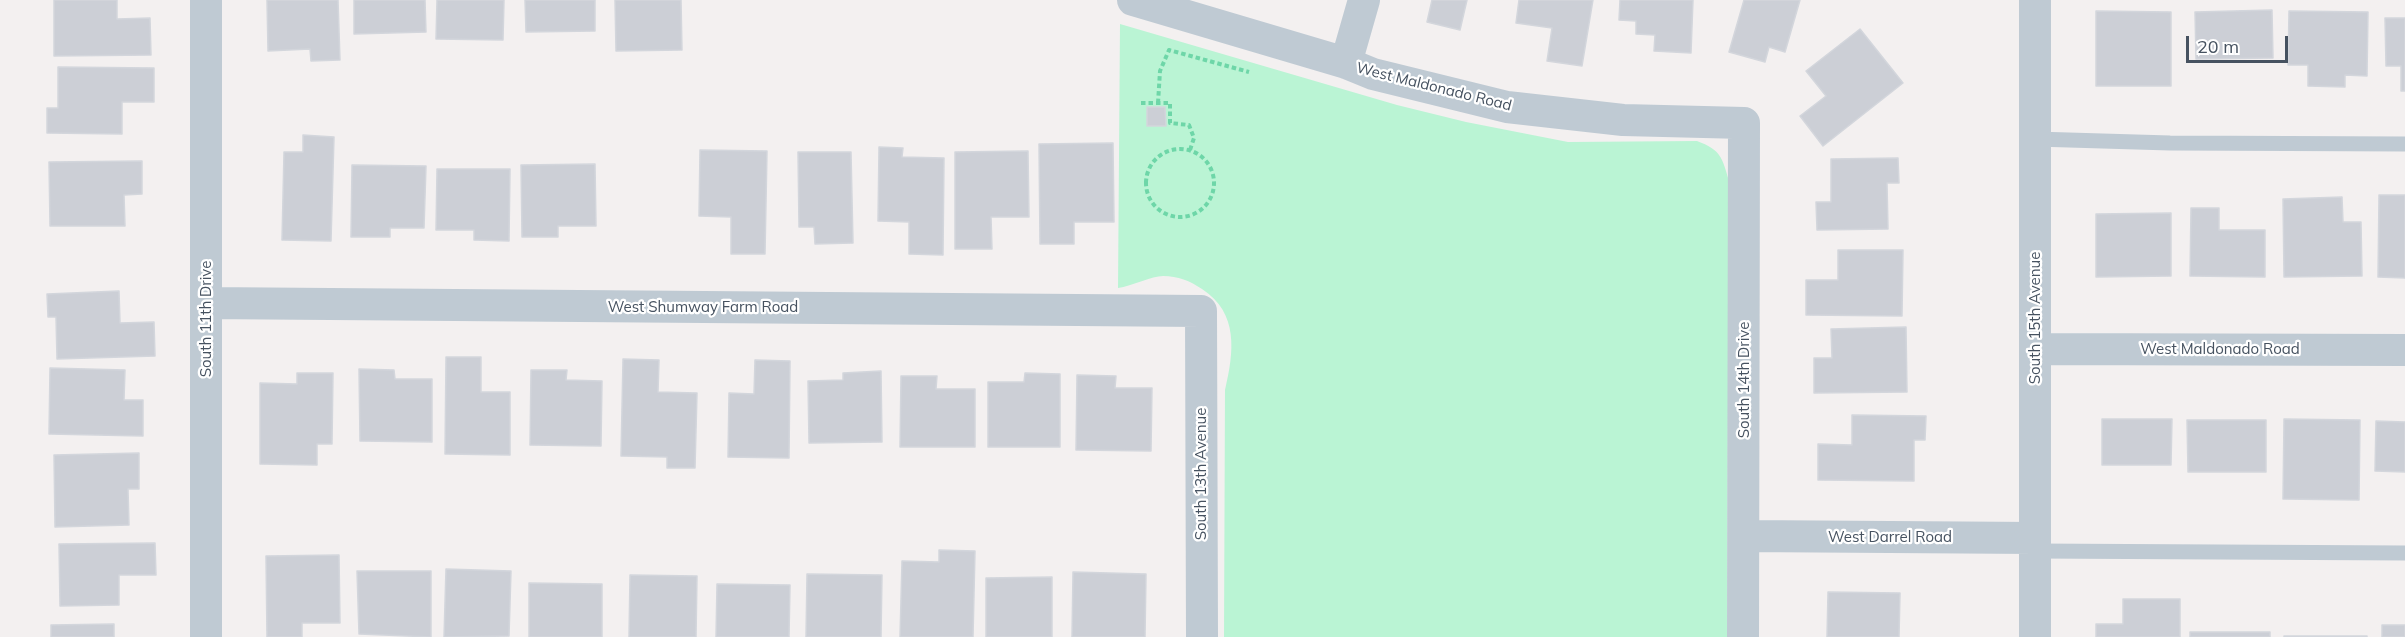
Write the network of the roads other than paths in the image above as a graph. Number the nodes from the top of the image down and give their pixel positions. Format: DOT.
graph roads {
  1 [pos="206,0"];
  2 [pos="1133,0"];
  3 [pos="1365,0"];
  4 [pos="2035,0"];
  5 [pos="1346,63"];
  6 [pos="1744,123"];
  7 [pos="2035,139"];
  8 [pos="2405,144"];
  9 [pos="206,303"];
  10 [pos="1201,311"];
  11 [pos="2035,349"];
  12 [pos="2405,350"];
  13 [pos="1744,536"];
  14 [pos="2035,545"];
  15 [pos="2405,553"];
  16 [pos="206,637"];
  17 [pos="1202,637"];
  18 [pos="1743,637"];
  19 [pos="2035,637"];
  1 -- 9 [label="street, South 11th Drive"];
  2 -- 5 [label="street, West Maldonado Road"];
  3 -- 5 [label="street"];
  4 -- 7 [label="street, South 15th Avenue"];
  5 -- 6 [label="street, West Maldonado Road"];
  6 -- 13 [label="street, South 14th Drive"];
  7 -- 8 [label="lane"];
  7 -- 11 [label="street, South 15th Avenue"];
  9 -- 10 [label="street, West Shumway Farm Road"];
  9 -- 16 [label="street, South 11th Drive"];
  10 -- 17 [label="street, South 13th Avenue"];
  11 -- 12 [label="street, West Maldonado Road"];
  11 -- 14 [label="street, South 15th Avenue"];
  13 -- 14 [label="street, West Darrel Road"];
  13 -- 18 [label="street, South 14th Drive"];
  14 -- 15 [label="lane"];
  14 -- 19 [label="street, South 15th Avenue"];
}
